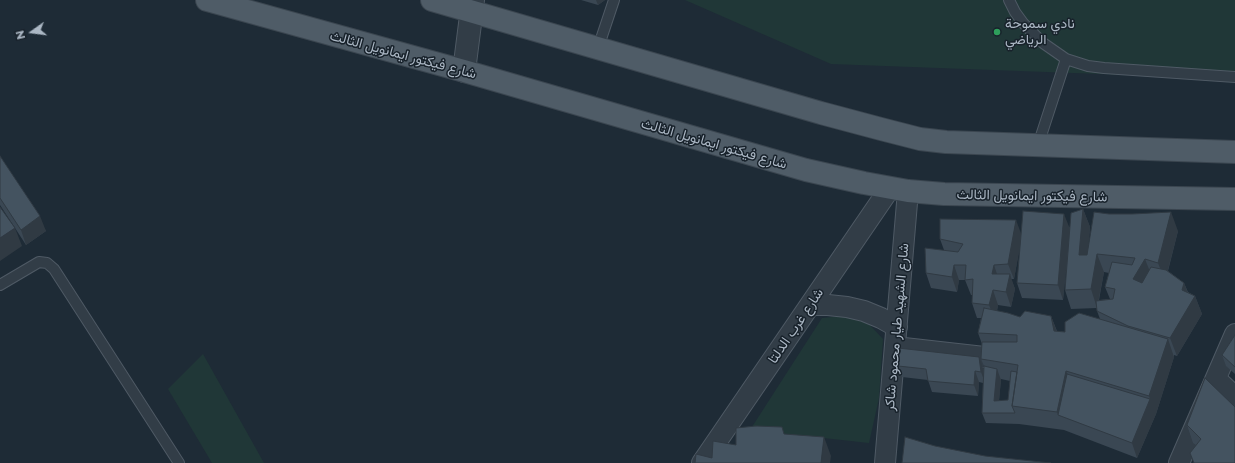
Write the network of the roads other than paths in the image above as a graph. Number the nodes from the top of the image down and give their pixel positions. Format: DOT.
graph roads {
  1 [pos="207,0"];
  2 [pos="432,0"];
  3 [pos="614,0"];
  4 [pos="1009,0"];
  5 [pos="472,6"];
  6 [pos="598,48"];
  7 [pos="1066,59"];
  8 [pos="464,72"];
  9 [pos="1235,77"];
  10 [pos="1038,145"];
  11 [pos="1235,152"];
  12 [pos="899,189"];
  13 [pos="1235,199"];
  14 [pos="0,285"];
  15 [pos="810,305"];
  16 [pos="897,327"];
  17 [pos="1235,334"];
  18 [pos="895,347"];
  19 [pos="984,357"];
  20 [pos="1216,378"];
  21 [pos="1235,398"];
  22 [pos="891,452"];
  23 [pos="179,463"];
  24 [pos="702,463"];
  25 [pos="1179,463"];
  1 -- 8 [label="main road, شارع فيكتور ايمانويل الثالث"];
  2 -- 5 [label="main road"];
  3 -- 6 [label="lane"];
  4 -- 7 [label="lane"];
  5 -- 6 [label="main road"];
  5 -- 8 [label="street"];
  6 -- 10 [label="main road"];
  7 -- 9 [label="lane"];
  7 -- 10 [label="lane"];
  8 -- 12 [label="main road, شارع فيكتور ايمانويل الثالث"];
  10 -- 11 [label="main road"];
  12 -- 13 [label="main road, شارع فيكتور ايمانويل الثالث"];
  12 -- 15 [label="street, شارع غرب الدلتا"];
  12 -- 16 [label="street, شارع الشهيد طيار محمود شاكر"];
  14 -- 23 [label="lane"];
  15 -- 16 [label="street"];
  15 -- 24 [label="street, شارع غرب الدلتا"];
  16 -- 18 [label="street, شارع الشهيد طيار محمود شاكر"];
  17 -- 20 [label="street"];
  18 -- 19 [label="street"];
  18 -- 22 [label="street, شارع الشهيد طيار محمود شاكر"];
  20 -- 21 [label="street"];
  20 -- 25 [label="street"];
}
